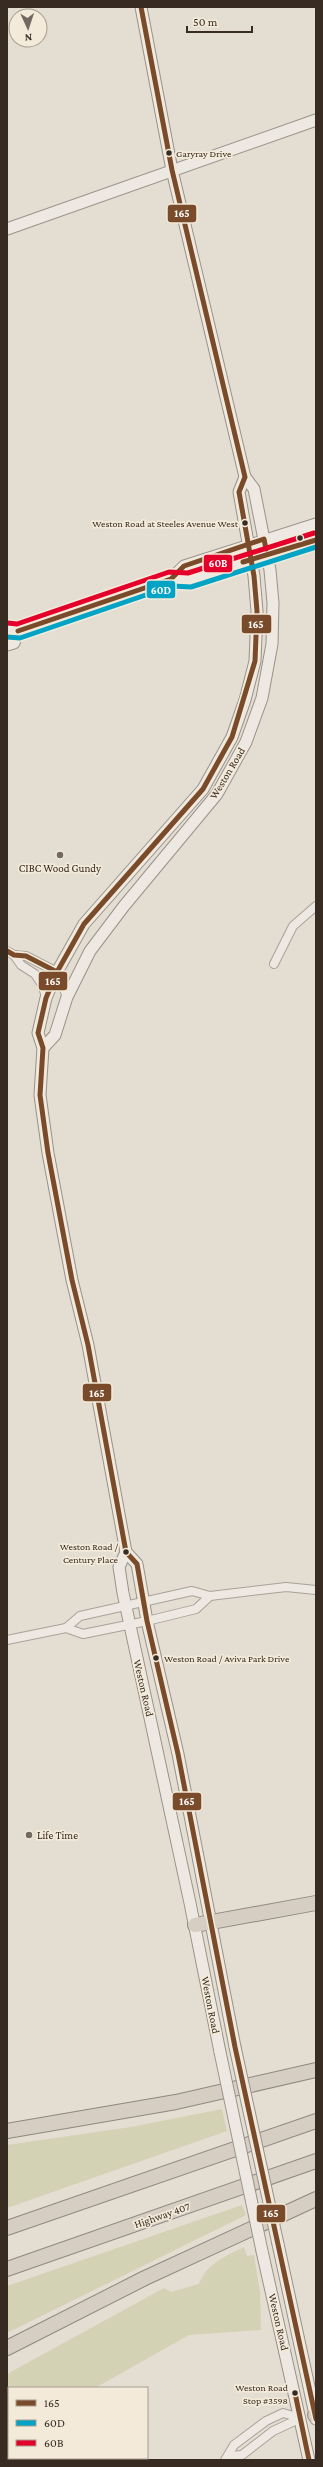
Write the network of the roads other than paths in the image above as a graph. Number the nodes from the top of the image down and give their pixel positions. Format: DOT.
graph roads {
  1 [pos="141,7"];
  2 [pos="316,120"];
  3 [pos="172,170"];
  4 [pos="7,229"];
  5 [pos="245,477"];
  6 [pos="316,524"];
  7 [pos="264,539"];
  8 [pos="316,540"];
  9 [pos="249,544"];
  10 [pos="267,555"];
  11 [pos="251,559"];
  12 [pos="171,579"];
  13 [pos="12,631"];
  14 [pos="7,645"];
  15 [pos="316,906"];
  16 [pos="10,953"];
  17 [pos="274,964"];
  18 [pos="57,972"];
  19 [pos="67,997"];
  20 [pos="46,998"];
  21 [pos="43,1048"];
  22 [pos="126,1552"];
  23 [pos="316,1590"];
  24 [pos="210,1596"];
  25 [pos="144,1603"];
  26 [pos="126,1606"];
  27 [pos="147,1622"];
  28 [pos="129,1625"];
  29 [pos="66,1628"];
  30 [pos="7,1640"];
  31 [pos="316,1903"];
  32 [pos="210,1922"];
  33 [pos="195,1925"];
  34 [pos="316,2070"];
  35 [pos="83,2119"];
  36 [pos="316,2121"];
  37 [pos="7,2124"];
  38 [pos="7,2131"];
  39 [pos="316,2161"];
  40 [pos="316,2199"];
  41 [pos="7,2228"];
  42 [pos="7,2269"];
  43 [pos="54,2325"];
  44 [pos="7,2348"];
  45 [pos="7,2353"];
  46 [pos="316,2416"];
  47 [pos="301,2418"];
  48 [pos="227,2458"];
  49 [pos="309,2460"];
  1 -- 3 [label="main road, Weston Road"];
  2 -- 3 [label="main road"];
  3 -- 4 [label="main road"];
  3 -- 5 [label="main road, Weston Road"];
  5 -- 7 [label="main road, Weston Road"];
  5 -- 9 [label="main road, Weston Road"];
  6 -- 7 [label="main road"];
  7 -- 9 [label="main road"];
  7 -- 10 [label="main road, Weston Road"];
  8 -- 10 [label="main road"];
  9 -- 11 [label="main road, Weston Road"];
  9 -- 12 [label="main road"];
  10 -- 11 [label="main road"];
  10 -- 19 [label="main road, Weston Road"];
  11 -- 12 [label="main road"];
  11 -- 18 [label="main road, Weston Road"];
  12 -- 13 [label="main road"];
  13 -- 14 [label="main road"];
  15 -- 17 [label="street"];
  16 -- 18 [label="street"];
  16 -- 20 [label="street"];
  18 -- 19 [label="street"];
  18 -- 20 [label="main road, Weston Road"];
  19 -- 21 [label="main road, Weston Road"];
  20 -- 21 [label="main road, Weston Road"];
  21 -- 22 [label="main road, Weston Road"];
  22 -- 25 [label="main road, Weston Road"];
  22 -- 26 [label="main road, Weston Road"];
  23 -- 24 [label="street"];
  24 -- 25 [label="street"];
  24 -- 27 [label="street"];
  25 -- 26 [label="street"];
  25 -- 27 [label="main road, Weston Road"];
  26 -- 28 [label="main road, Weston Road"];
  26 -- 29 [label="street"];
  27 -- 28 [label="street"];
  27 -- 32 [label="main road, Weston Road"];
  28 -- 29 [label="street"];
  28 -- 33 [label="main road, Weston Road"];
  29 -- 30 [label="street"];
  31 -- 32 [label="highway"];
  32 -- 33 [label="highway"];
  32 -- 46 [label="main road, Weston Road, bridge"];
  33 -- 47 [label="main road, Weston Road, bridge"];
  34 -- 35 [label="highway"];
  35 -- 37 [label="highway"];
  35 -- 38 [label="highway"];
  36 -- 41 [label="highway"];
  39 -- 42 [label="highway, Highway 407"];
  40 -- 43 [label="highway"];
  43 -- 44 [label="highway"];
  43 -- 45 [label="highway"];
  46 -- 47 [label="main road"];
  47 -- 48 [label="street"];
  47 -- 48 [label="street"];
  47 -- 49 [label="main road, Weston Road"];
}
